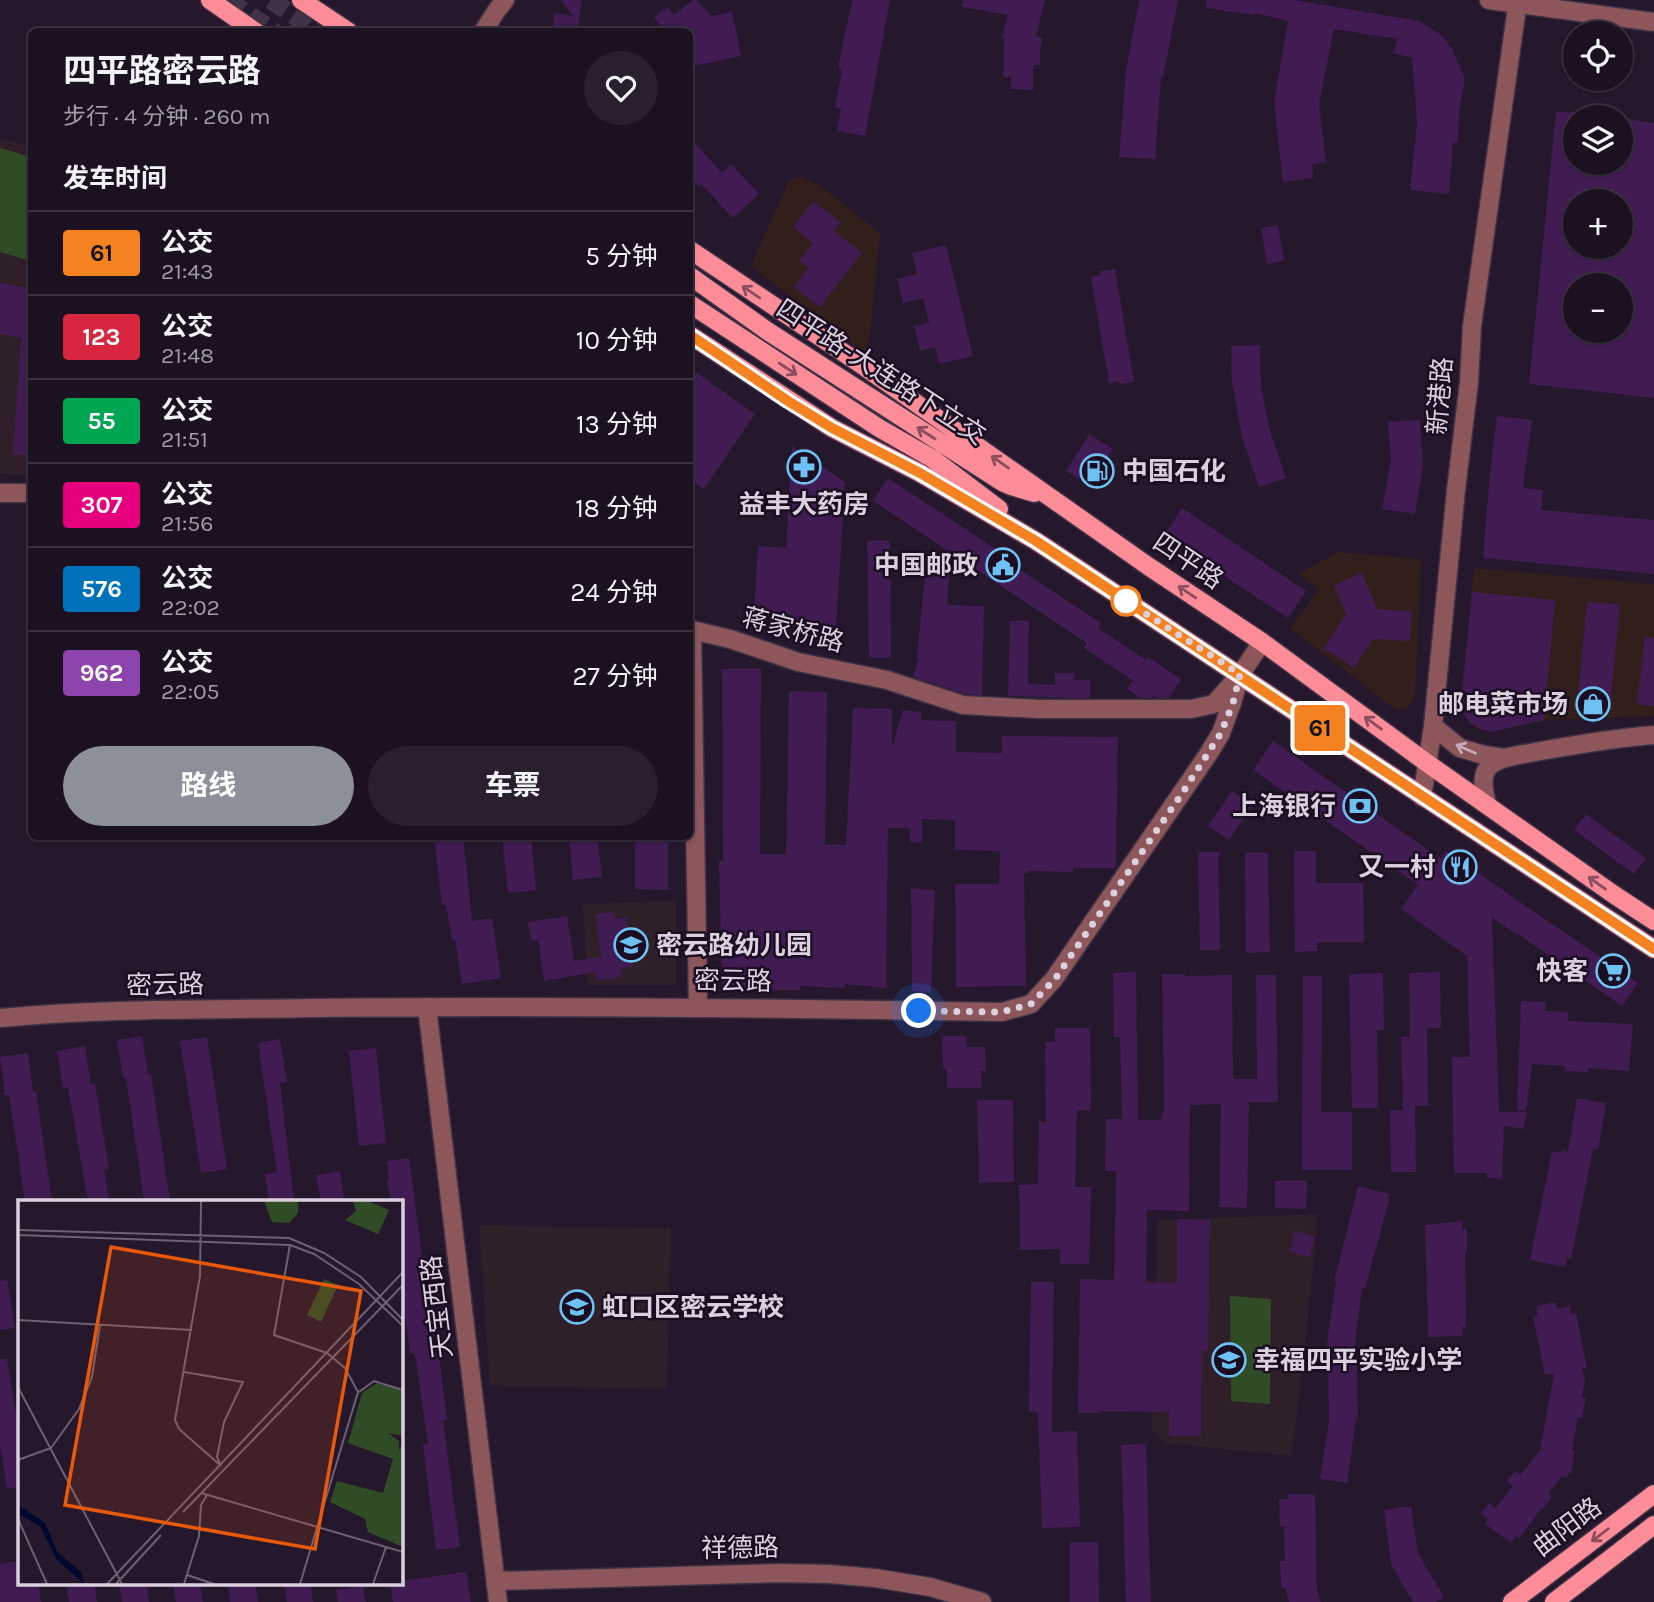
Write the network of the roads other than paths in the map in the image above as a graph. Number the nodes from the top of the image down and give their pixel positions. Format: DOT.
graph roads {
  1 [pos="210,0"];
  2 [pos="301,0"];
  3 [pos="505,0"];
  4 [pos="1489,0"];
  5 [pos="1518,2"];
  6 [pos="1654,22"];
  7 [pos="251,28"];
  8 [pos="343,28"];
  9 [pos="485,28"];
  10 [pos="693,252"];
  11 [pos="693,278"];
  12 [pos="693,306"];
  13 [pos="693,337"];
  14 [pos="0,493"];
  15 [pos="28,493"];
  16 [pos="1051,498"];
  17 [pos="1036,541"];
  18 [pos="693,630"];
  19 [pos="1262,642"];
  20 [pos="1240,674"];
  21 [pos="693,693"];
  22 [pos="1433,726"];
  23 [pos="1654,736"];
  24 [pos="1505,758"];
  25 [pos="1427,763"];
  26 [pos="1422,797"];
  27 [pos="1487,804"];
  28 [pos="1654,921"];
  29 [pos="1654,949"];
  30 [pos="427,1007"];
  31 [pos="698,1007"];
  32 [pos="0,1018"];
  33 [pos="1654,1494"];
  34 [pos="1654,1525"];
  35 [pos="496,1581"];
  36 [pos="498,1602"];
  37 [pos="982,1602"];
  38 [pos="1512,1602"];
  39 [pos="1554,1602"];
  1 -- 7 [label="main road"];
  2 -- 8 [label="main road"];
  3 -- 9 [label="street"];
  4 -- 5 [label="street"];
  5 -- 6 [label="street"];
  5 -- 22 [label="street, 新港路"];
  16 -- 10 [label="main road, 四平路, one-way"];
  16 -- 11 [label="main road, 四平路-大连路下立交, one-way"];
  12 -- 17 [label="main road, 四平路-大连路下立交, one-way"];
  13 -- 17 [label="main road"];
  14 -- 15 [label="street"];
  19 -- 16 [label="main road, 四平路, one-way"];
  17 -- 20 [label="main road"];
  18 -- 20 [label="street, 蒋家桥路"];
  19 -- 20 [label="street, 密云路"];
  25 -- 19 [label="main road, 四平路, one-way"];
  20 -- 26 [label="main road"];
  20 -- 31 [label="street, 密云路"];
  21 -- 31 [label="street, 蒋家桥路"];
  24 -- 22 [label="street, one-way"];
  22 -- 25 [label="street, 新港路"];
  23 -- 24 [label="street"];
  24 -- 27 [label="street"];
  25 -- 26 [label="street, 新港路"];
  25 -- 27 [label="main road, 四平路"];
  26 -- 29 [label="main road"];
  28 -- 27 [label="main road, 四平路, one-way"];
  30 -- 31 [label="street, 密云路"];
  30 -- 32 [label="street, 密云路"];
  30 -- 35 [label="street, 天宝西路"];
  33 -- 38 [label="main road, 曲阳路, one-way"];
  34 -- 39 [label="main road, 曲阳路"];
  35 -- 36 [label="street, 天宝西路"];
  35 -- 37 [label="street, 祥德路"];
}
